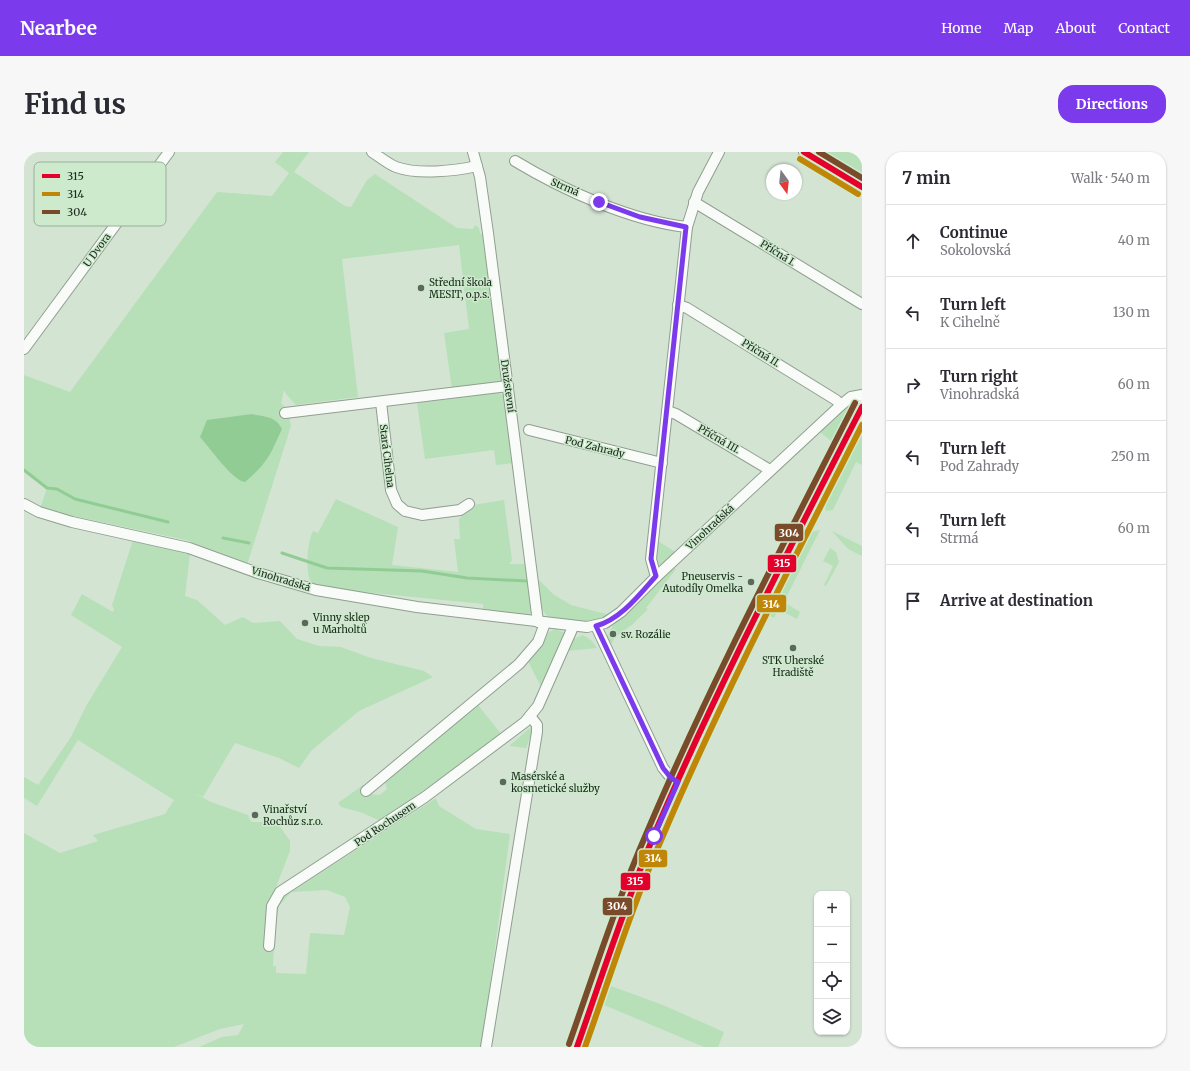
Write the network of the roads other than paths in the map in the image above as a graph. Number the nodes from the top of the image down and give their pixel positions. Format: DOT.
graph roads {
  1 [pos="169,152"];
  2 [pos="372,152"];
  3 [pos="473,152"];
  4 [pos="719,152"];
  5 [pos="804,152"];
  6 [pos="515,161"];
  7 [pos="162,162"];
  8 [pos="477,166"];
  9 [pos="862,187"];
  10 [pos="694,202"];
  11 [pos="114,226"];
  12 [pos="686,227"];
  13 [pos="862,304"];
  14 [pos="678,305"];
  15 [pos="24,348"];
  16 [pos="508,386"];
  17 [pos="862,396"];
  18 [pos="380,402"];
  19 [pos="838,402"];
  20 [pos="862,407"];
  21 [pos="667,411"];
  22 [pos="285,413"];
  23 [pos="529,430"];
  24 [pos="662,463"];
  25 [pos="770,470"];
  26 [pos="24,504"];
  27 [pos="468,504"];
  28 [pos="656,576"];
  29 [pos="542,622"];
  30 [pos="596,626"];
  31 [pos="573,627"];
  32 [pos="530,716"];
  33 [pos="678,782"];
  34 [pos="366,791"];
  35 [pos="269,946"];
  36 [pos="486,1047"];
  37 [pos="577,1047"];
  1 -- 7 [label="street, U Dvora"];
  2 -- 8 [label="street"];
  3 -- 8 [label="street, Družstevní"];
  4 -- 10 [label="street"];
  5 -- 9 [label="street"];
  6 -- 12 [label="street, Strmá"];
  8 -- 16 [label="street, Družstevní"];
  10 -- 12 [label="street"];
  10 -- 13 [label="street, Příčná I."];
  11 -- 15 [label="street, U Dvora"];
  12 -- 14 [label="street"];
  14 -- 19 [label="street, Příčná II."];
  14 -- 21 [label="street"];
  16 -- 18 [label="street"];
  16 -- 29 [label="street, Družstevní"];
  17 -- 19 [label="street, Vinohradská"];
  18 -- 22 [label="street"];
  18 -- 27 [label="street, Stará Cihelna"];
  19 -- 25 [label="street, Vinohradská"];
  20 -- 33 [label="main road"];
  21 -- 24 [label="street"];
  21 -- 25 [label="street, Příčná III."];
  23 -- 24 [label="street, Pod Zahrady"];
  24 -- 28 [label="street"];
  25 -- 28 [label="street, Vinohradská"];
  26 -- 29 [label="street, Vinohradská"];
  28 -- 30 [label="street, Vinohradská"];
  29 -- 31 [label="street, Vinohradská"];
  29 -- 34 [label="street"];
  30 -- 31 [label="street, Vinohradská"];
  30 -- 33 [label="street"];
  31 -- 32 [label="street, Pod Rochusem"];
  32 -- 35 [label="street, Pod Rochusem"];
  32 -- 36 [label="street"];
  33 -- 37 [label="main road"];
}
